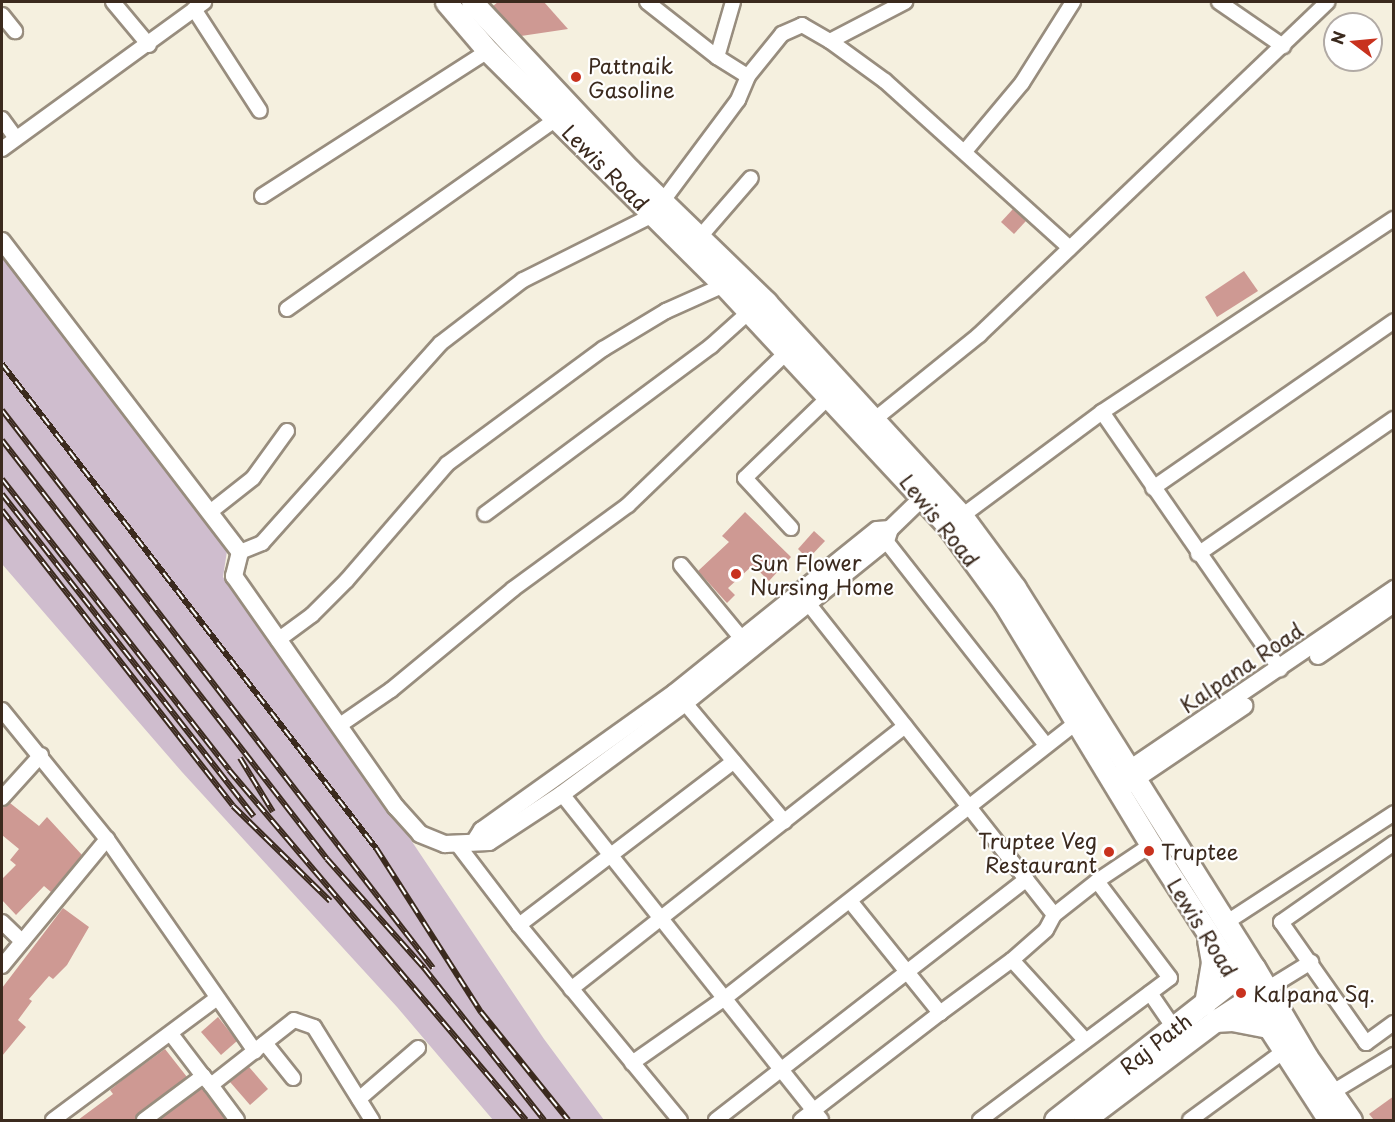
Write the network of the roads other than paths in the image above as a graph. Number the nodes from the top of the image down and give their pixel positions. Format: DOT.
graph roads {
  1 [pos="113,2"];
  2 [pos="446,2"];
  3 [pos="647,2"];
  4 [pos="733,2"];
  5 [pos="905,2"];
  6 [pos="1071,2"];
  7 [pos="1219,2"];
  8 [pos="1328,2"];
  9 [pos="478,4"];
  10 [pos="199,5"];
  11 [pos="2,15"];
  12 [pos="15,31"];
  13 [pos="830,41"];
  14 [pos="149,45"];
  15 [pos="1283,46"];
  16 [pos="488,51"];
  17 [pos="717,57"];
  18 [pos="748,76"];
  19 [pos="260,111"];
  20 [pos="558,118"];
  21 [pos="2,120"];
  22 [pos="16,138"];
  23 [pos="2,149"];
  24 [pos="966,150"];
  25 [pos="625,176"];
  26 [pos="752,178"];
  27 [pos="262,196"];
  28 [pos="658,209"];
  29 [pos="1394,219"];
  30 [pos="699,237"];
  31 [pos="2,241"];
  32 [pos="1070,248"];
  33 [pos="724,285"];
  34 [pos="287,309"];
  35 [pos="750,311"];
  36 [pos="1394,321"];
  37 [pos="787,352"];
  38 [pos="829,397"];
  39 [pos="1102,412"];
  40 [pos="875,418"];
  41 [pos="1394,419"];
  42 [pos="287,431"];
  43 [pos="1153,488"];
  44 [pos="924,496"];
  45 [pos="210,512"];
  46 [pos="485,514"];
  47 [pos="962,516"];
  48 [pos="791,528"];
  49 [pos="888,535"];
  50 [pos="240,552"];
  51 [pos="1198,554"];
  52 [pos="681,565"];
  53 [pos="1394,589"];
  54 [pos="808,603"];
  55 [pos="1394,604"];
  56 [pos="742,639"];
  57 [pos="278,640"];
  58 [pos="1280,669"];
  59 [pos="685,703"];
  60 [pos="2,710"];
  61 [pos="1077,722"];
  62 [pos="340,725"];
  63 [pos="905,726"];
  64 [pos="1046,745"];
  65 [pos="41,755"];
  66 [pos="734,761"];
  67 [pos="1133,774"];
  68 [pos="1115,786"];
  69 [pos="562,794"];
  70 [pos="2,798"];
  71 [pos="967,806"];
  72 [pos="1394,813"];
  73 [pos="785,822"];
  74 [pos="107,839"];
  75 [pos="467,843"];
  76 [pos="1394,843"];
  77 [pos="1151,845"];
  78 [pos="608,855"];
  79 [pos="1027,879"];
  80 [pos="1097,881"];
  81 [pos="850,901"];
  82 [pos="1054,915"];
  83 [pos="658,919"];
  84 [pos="2,922"];
  85 [pos="1227,922"];
  86 [pos="519,926"];
  87 [pos="1207,932"];
  88 [pos="22,941"];
  89 [pos="1012,960"];
  90 [pos="1311,962"];
  91 [pos="2,966"];
  92 [pos="1254,967"];
  93 [pos="907,969"];
  94 [pos="1234,976"];
  95 [pos="571,989"];
  96 [pos="1150,993"];
  97 [pos="1258,993"];
  98 [pos="725,998"];
  99 [pos="216,999"];
  100 [pos="940,1013"];
  101 [pos="1210,1013"];
  102 [pos="1394,1023"];
  103 [pos="1269,1027"];
  104 [pos="1174,1028"];
  105 [pos="171,1034"];
  106 [pos="1085,1040"];
  107 [pos="260,1047"];
  108 [pos="418,1048"];
  109 [pos="1283,1052"];
  110 [pos="1394,1055"];
  111 [pos="633,1063"];
  112 [pos="780,1068"];
  113 [pos="293,1078"];
  114 [pos="207,1081"];
  115 [pos="1331,1093"];
  116 [pos="359,1099"];
  117 [pos="817,1116"];
  118 [pos="53,1120"];
  119 [pos="144,1120"];
  120 [pos="237,1120"];
  121 [pos="372,1120"];
  122 [pos="680,1120"];
  123 [pos="716,1120"];
  124 [pos="801,1120"];
  125 [pos="980,1120"];
  126 [pos="1055,1120"];
  127 [pos="1084,1120"];
  128 [pos="1190,1120"];
  129 [pos="1329,1120"];
  130 [pos="1350,1120"];
  1 -- 14 [label="street"];
  2 -- 16 [label="main road, Lewis Road"];
  3 -- 17 [label="street"];
  4 -- 17 [label="street"];
  5 -- 13 [label="street"];
  6 -- 24 [label="street"];
  7 -- 15 [label="street"];
  8 -- 15 [label="street"];
  9 -- 25 [label="main road, Lewis Road"];
  10 -- 14 [label="street"];
  10 -- 19 [label="street"];
  11 -- 12 [label="street"];
  13 -- 18 [label="street"];
  13 -- 24 [label="street"];
  14 -- 22 [label="street"];
  15 -- 32 [label="street"];
  16 -- 20 [label="main road, Lewis Road"];
  16 -- 27 [label="street"];
  17 -- 18 [label="street"];
  18 -- 28 [label="street"];
  20 -- 25 [label="main road, Lewis Road"];
  20 -- 34 [label="street"];
  21 -- 22 [label="street"];
  22 -- 23 [label="street"];
  24 -- 32 [label="street"];
  25 -- 28 [label="main road, Lewis Road"];
  26 -- 30 [label="street"];
  28 -- 30 [label="main road, Lewis Road"];
  28 -- 33 [label="main road, Lewis Road"];
  28 -- 50 [label="street"];
  29 -- 39 [label="street"];
  30 -- 40 [label="main road, Lewis Road"];
  31 -- 45 [label="street"];
  32 -- 40 [label="street"];
  33 -- 35 [label="main road, Lewis Road"];
  33 -- 57 [label="street"];
  35 -- 37 [label="main road, Lewis Road"];
  35 -- 46 [label="street"];
  36 -- 43 [label="street"];
  37 -- 38 [label="main road, Lewis Road"];
  37 -- 62 [label="street"];
  38 -- 44 [label="main road, Lewis Road"];
  38 -- 48 [label="street"];
  39 -- 43 [label="street"];
  39 -- 47 [label="street"];
  40 -- 47 [label="main road, Lewis Road"];
  41 -- 51 [label="street"];
  42 -- 45 [label="street"];
  43 -- 51 [label="street"];
  44 -- 49 [label="street"];
  44 -- 61 [label="main road, Lewis Road"];
  45 -- 50 [label="street"];
  47 -- 67 [label="main road, Lewis Road"];
  49 -- 54 [label="street"];
  49 -- 56 [label="street"];
  49 -- 64 [label="street"];
  50 -- 57 [label="street"];
  51 -- 58 [label="street"];
  52 -- 56 [label="street"];
  53 -- 58 [label="street, Kalpana Road"];
  54 -- 59 [label="street"];
  54 -- 63 [label="street"];
  55 -- 67 [label="street, Kalpana Road"];
  56 -- 75 [label="street"];
  57 -- 62 [label="street"];
  58 -- 67 [label="street, Kalpana Road"];
  59 -- 66 [label="street"];
  59 -- 69 [label="street"];
  60 -- 65 [label="street"];
  61 -- 64 [label="street"];
  61 -- 68 [label="main road, Lewis Road"];
  62 -- 75 [label="street"];
  63 -- 71 [label="street"];
  63 -- 73 [label="street"];
  64 -- 71 [label="street"];
  65 -- 70 [label="street"];
  65 -- 74 [label="street"];
  66 -- 73 [label="street"];
  66 -- 78 [label="street"];
  67 -- 68 [label="street, Kalpana Road"];
  67 -- 85 [label="main road, Lewis Road"];
  68 -- 77 [label="main road, Lewis Road"];
  69 -- 75 [label="street"];
  69 -- 78 [label="street"];
  71 -- 79 [label="street"];
  71 -- 81 [label="street"];
  72 -- 85 [label="street"];
  73 -- 83 [label="street"];
  74 -- 88 [label="street"];
  74 -- 99 [label="street"];
  75 -- 86 [label="street"];
  76 -- 90 [label="street"];
  77 -- 80 [label="street"];
  77 -- 87 [label="main road, Lewis Road"];
  78 -- 83 [label="street"];
  78 -- 86 [label="street"];
  79 -- 82 [label="street"];
  79 -- 93 [label="street"];
  80 -- 82 [label="street"];
  80 -- 96 [label="street"];
  81 -- 93 [label="street"];
  81 -- 98 [label="street"];
  82 -- 89 [label="street"];
  83 -- 95 [label="street"];
  83 -- 98 [label="street"];
  84 -- 88 [label="street"];
  85 -- 92 [label="main road, Lewis Road"];
  86 -- 95 [label="street"];
  87 -- 94 [label="main road, Lewis Road"];
  87 -- 101 [label="main road"];
  88 -- 91 [label="street"];
  89 -- 100 [label="street"];
  89 -- 106 [label="street"];
  90 -- 97 [label="street"];
  90 -- 102 [label="street"];
  92 -- 94 [label="main road, Raj Path"];
  92 -- 97 [label="main road, Lewis Road"];
  93 -- 100 [label="street"];
  93 -- 112 [label="street"];
  94 -- 97 [label="main road, Lewis Road"];
  94 -- 101 [label="main road, Raj Path"];
  95 -- 111 [label="street"];
  96 -- 104 [label="street"];
  96 -- 106 [label="street"];
  97 -- 101 [label="main road, Raj Path"];
  97 -- 103 [label="main road, Lewis Road"];
  97 -- 115 [label="main road, Lewis Road"];
  98 -- 111 [label="street"];
  98 -- 112 [label="street"];
  99 -- 105 [label="street"];
  99 -- 107 [label="street"];
  100 -- 117 [label="street"];
  101 -- 103 [label="main road"];
  101 -- 104 [label="main road, Raj Path"];
  101 -- 127 [label="main road, Raj Path"];
  103 -- 109 [label="main road, Lewis Road"];
  104 -- 126 [label="main road, Raj Path"];
  105 -- 114 [label="street"];
  105 -- 118 [label="street"];
  106 -- 125 [label="street"];
  107 -- 113 [label="street"];
  107 -- 114 [label="street"];
  107 -- 116 [label="street"];
  108 -- 116 [label="street"];
  109 -- 128 [label="street"];
  109 -- 129 [label="main road, Lewis Road"];
  110 -- 115 [label="street"];
  111 -- 122 [label="street"];
  112 -- 117 [label="street"];
  112 -- 123 [label="street"];
  114 -- 119 [label="street"];
  114 -- 120 [label="street"];
  115 -- 130 [label="main road, Lewis Road"];
  116 -- 121 [label="street"];
  117 -- 124 [label="street"];
}
